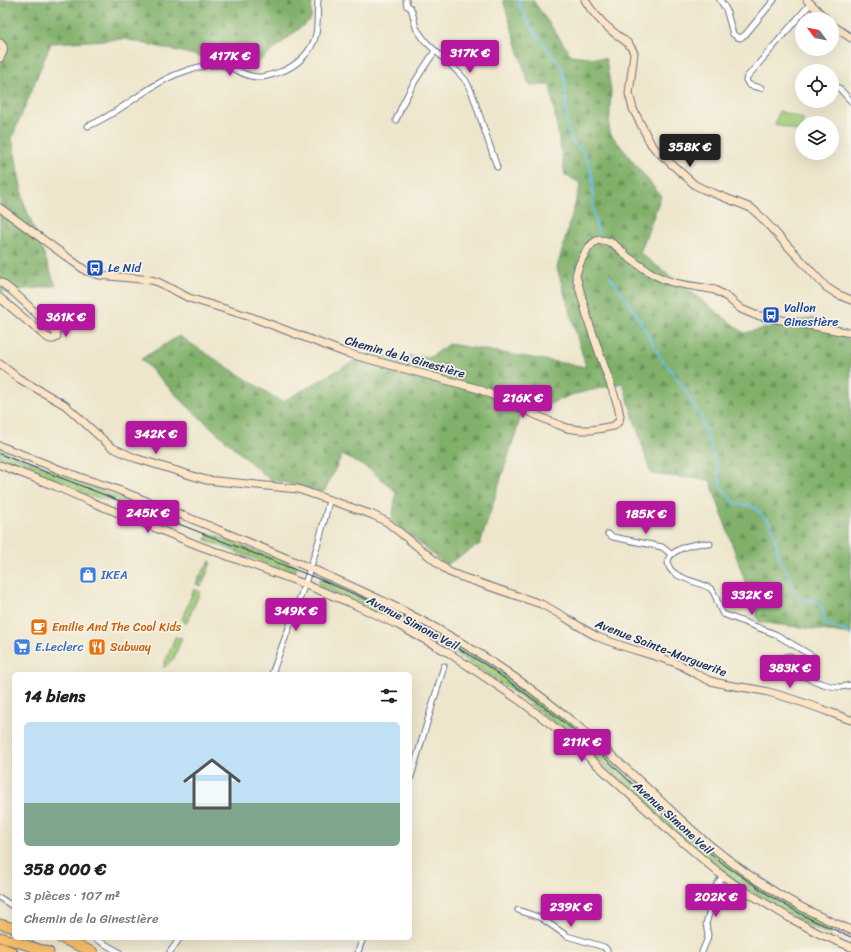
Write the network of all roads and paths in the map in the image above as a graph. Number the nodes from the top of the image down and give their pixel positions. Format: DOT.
graph roads {
  1 [pos="318,0"];
  2 [pos="406,0"];
  3 [pos="585,0"];
  4 [pos="720,0"];
  5 [pos="774,0"];
  6 [pos="809,2"];
  7 [pos="819,12"];
  8 [pos="839,30"];
  9 [pos="851,38"];
  10 [pos="0,43"];
  11 [pos="435,51"];
  12 [pos="0,58"];
  13 [pos="761,88"];
  14 [pos="839,88"];
  15 [pos="851,101"];
  16 [pos="396,120"];
  17 [pos="88,126"];
  18 [pos="497,167"];
  19 [pos="0,208"];
  20 [pos="0,282"];
  21 [pos="0,298"];
  22 [pos="851,300"];
  23 [pos="851,333"];
  24 [pos="0,364"];
  25 [pos="0,446"];
  26 [pos="0,465"];
  27 [pos="329,500"];
  28 [pos="608,534"];
  29 [pos="710,544"];
  30 [pos="672,554"];
  31 [pos="310,568"];
  32 [pos="304,584"];
  33 [pos="444,666"];
  34 [pos="273,672"];
  35 [pos="851,685"];
  36 [pos="851,720"];
  37 [pos="412,773"];
  38 [pos="723,876"];
  39 [pos="0,898"];
  40 [pos="12,906"];
  41 [pos="518,910"];
  42 [pos="0,924"];
  43 [pos="12,927"];
  44 [pos="851,930"];
  45 [pos="0,937"];
  46 [pos="65,940"];
  47 [pos="98,940"];
  48 [pos="178,940"];
  49 [pos="362,940"];
  50 [pos="0,947"];
  51 [pos="851,947"];
  52 [pos="171,950"];
  53 [pos="13,952"];
  54 [pos="49,952"];
  55 [pos="93,952"];
  56 [pos="119,952"];
  57 [pos="166,952"];
  58 [pos="358,952"];
  59 [pos="606,952"];
  60 [pos="702,952"];
  1 -- 17 [label="street"];
  2 -- 11 [label="street"];
  3 -- 22 [label="main road"];
  4 -- 5 [label="street"];
  6 -- 7 [label="main road"];
  6 -- 13 [label="street"];
  8 -- 9 [label="main road"];
  10 -- 12 [label="main road"];
  11 -- 16 [label="street"];
  11 -- 18 [label="street"];
  14 -- 15 [label="street"];
  19 -- 23 [label="main road, Chemin de la Ginestière"];
  20 -- 21 [label="main road"];
  24 -- 27 [label="main road, Avenue Sainte-Marguerite"];
  25 -- 31 [label="main road, Avenue Simone Veil"];
  26 -- 32 [label="main road, Avenue Simone Veil"];
  27 -- 31 [label="street"];
  27 -- 36 [label="main road, Avenue Sainte-Marguerite"];
  28 -- 30 [label="street"];
  29 -- 30 [label="street"];
  30 -- 35 [label="street"];
  31 -- 32 [label="street"];
  31 -- 44 [label="main road, Avenue Simone Veil"];
  32 -- 34 [label="street"];
  32 -- 38 [label="main road, Avenue Simone Veil"];
  33 -- 37 [label="street"];
  38 -- 51 [label="main road, Avenue Simone Veil"];
  38 -- 60 [label="street"];
  39 -- 40 [label="street"];
  41 -- 59 [label="street"];
  42 -- 43 [label="highway"];
  45 -- 54 [label="highway"];
  46 -- 55 [label="highway"];
  47 -- 56 [label="street"];
  48 -- 52 [label="street"];
  49 -- 58 [label="street"];
  50 -- 53 [label="highway"];
  52 -- 57 [label="street"];
}
